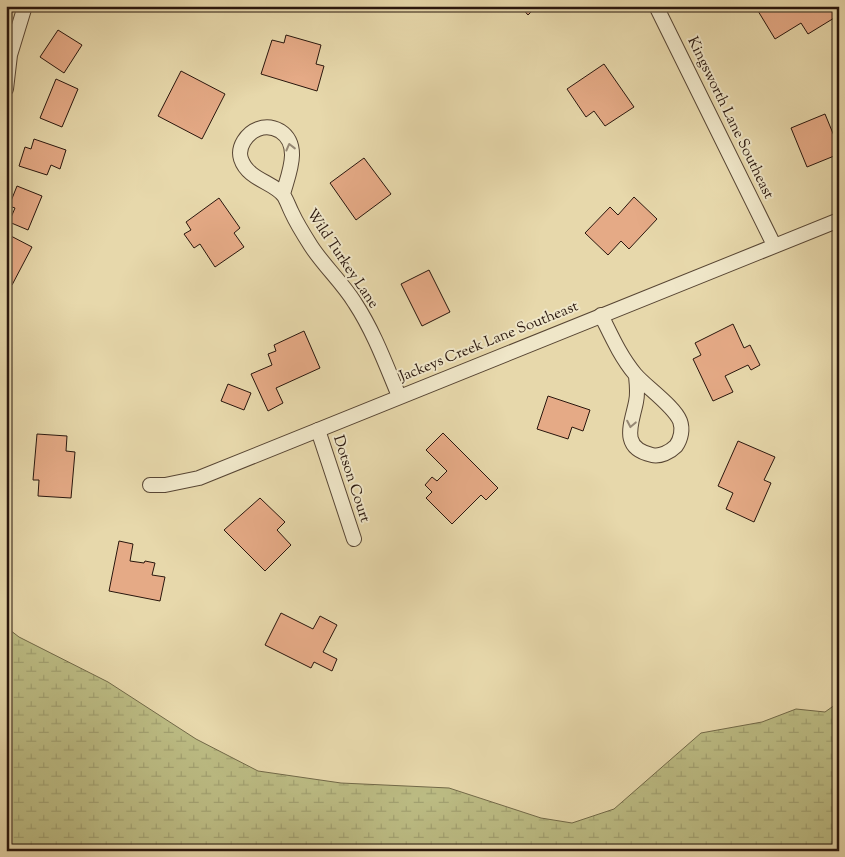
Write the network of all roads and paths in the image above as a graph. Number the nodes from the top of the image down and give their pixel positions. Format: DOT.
graph roads {
  1 [pos="25,6"];
  2 [pos="656,6"];
  3 [pos="6,89"];
  4 [pos="283,194"];
  5 [pos="839,220"];
  6 [pos="774,244"];
  7 [pos="601,315"];
  8 [pos="636,376"];
  9 [pos="399,396"];
  10 [pos="318,430"];
  11 [pos="150,485"];
  12 [pos="354,538"];
  1 -- 3 [label="street"];
  2 -- 6 [label="street, Kingsworth Lane Southeast"];
  4 -- 4 [label="street, one-way"];
  4 -- 9 [label="street, Wild Turkey Lane"];
  5 -- 6 [label="street, Jackeys Creek Lane Southeast"];
  6 -- 7 [label="street, Jackeys Creek Lane Southeast"];
  7 -- 8 [label="street"];
  7 -- 9 [label="street, Jackeys Creek Lane Southeast"];
  8 -- 8 [label="street, one-way"];
  9 -- 10 [label="street, Jackeys Creek Lane Southeast"];
  10 -- 11 [label="street, Jackeys Creek Lane Southeast"];
  10 -- 12 [label="street, Dotson Court"];
}
